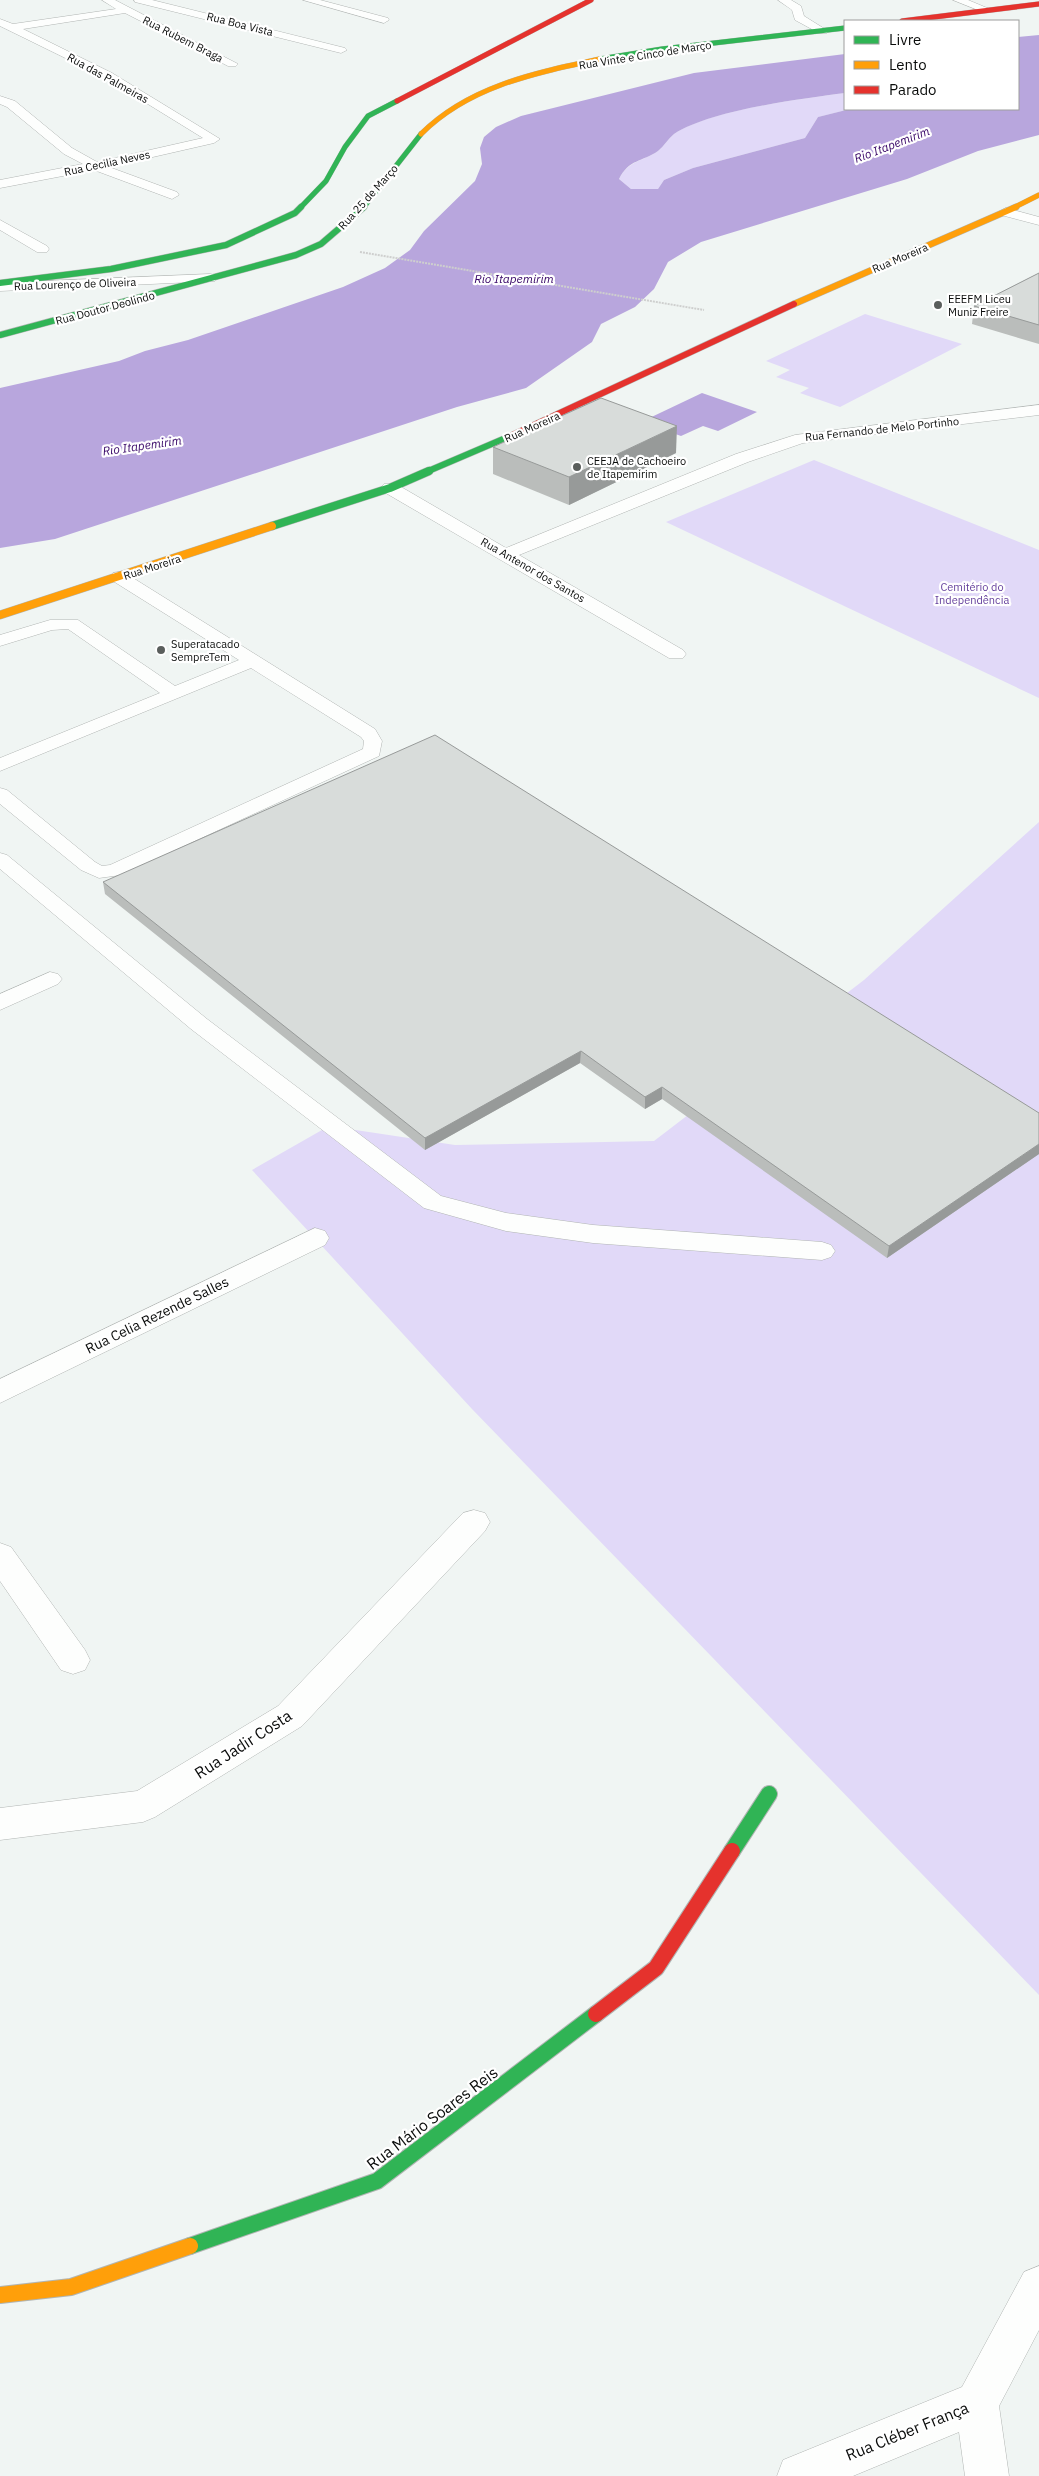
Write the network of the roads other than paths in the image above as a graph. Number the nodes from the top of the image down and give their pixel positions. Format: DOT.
graph roads {
  1 [pos="139,0"];
  2 [pos="308,0"];
  3 [pos="591,0"];
  4 [pos="783,0"];
  5 [pos="958,0"];
  6 [pos="114,1"];
  7 [pos="1039,4"];
  8 [pos="127,10"];
  9 [pos="987,10"];
  10 [pos="384,20"];
  11 [pos="910,20"];
  12 [pos="0,22"];
  13 [pos="6,28"];
  14 [pos="844,28"];
  15 [pos="824,31"];
  16 [pos="341,50"];
  17 [pos="232,64"];
  18 [pos="0,100"];
  19 [pos="452,107"];
  20 [pos="214,139"];
  21 [pos="95,166"];
  22 [pos="0,184"];
  23 [pos="172,195"];
  24 [pos="1039,195"];
  25 [pos="1006,212"];
  26 [pos="1039,221"];
  27 [pos="0,224"];
  28 [pos="42,249"];
  29 [pos="210,278"];
  30 [pos="0,285"];
  31 [pos="0,335"];
  32 [pos="1039,410"];
  33 [pos="390,488"];
  34 [pos="506,554"];
  35 [pos="119,578"];
  36 [pos="2,613"];
  37 [pos="0,641"];
  38 [pos="676,654"];
  39 [pos="252,661"];
  40 [pos="174,694"];
  41 [pos="0,765"];
  42 [pos="0,794"];
  43 [pos="0,859"];
  44 [pos="50,980"];
  45 [pos="0,1003"];
  46 [pos="315,1238"];
  47 [pos="822,1251"];
  48 [pos="0,1392"];
  49 [pos="474,1522"];
  50 [pos="0,1556"];
  51 [pos="73,1660"];
  52 [pos="769,1794"];
  53 [pos="0,1824"];
  54 [pos="1039,2287"];
  55 [pos="0,2296"];
  56 [pos="977,2403"];
  57 [pos="799,2476"];
  58 [pos="987,2476"];
  1 -- 16 [label="street, Rua Boa Vista"];
  2 -- 10 [label="street"];
  3 -- 30 [label="street"];
  4 -- 15 [label="street"];
  5 -- 9 [label="street"];
  6 -- 8 [label="street, Rua Rubem Braga"];
  7 -- 9 [label="street"];
  8 -- 13 [label="street"];
  8 -- 17 [label="street, Rua Rubem Braga"];
  9 -- 11 [label="street"];
  12 -- 13 [label="street, Rua das Palmeiras"];
  13 -- 20 [label="street, Rua das Palmeiras"];
  14 -- 15 [label="street, Rua Vinte e Cinco de Março"];
  15 -- 19 [label="street, Rua Vinte e Cinco de Março"];
  18 -- 21 [label="street"];
  19 -- 29 [label="street, Rua 25 de Março"];
  20 -- 21 [label="street, Rua Cecilia Neves"];
  21 -- 22 [label="street, Rua Cecilia Neves"];
  21 -- 23 [label="street"];
  24 -- 25 [label="street, Rua Moreira"];
  25 -- 26 [label="street"];
  25 -- 33 [label="street, Rua Moreira"];
  27 -- 28 [label="street"];
  29 -- 30 [label="street, Rua Lourenço de Oliveira"];
  29 -- 31 [label="street, Rua Doutor Deolindo"];
  32 -- 34 [label="street, Rua Fernando de Melo Portinho"];
  33 -- 34 [label="street, Rua Antenor dos Santos"];
  33 -- 35 [label="street, Rua Moreira"];
  34 -- 38 [label="street, Rua Antenor dos Santos"];
  35 -- 36 [label="street, Rua Moreira"];
  35 -- 39 [label="lane"];
  37 -- 40 [label="lane"];
  39 -- 40 [label="lane"];
  39 -- 42 [label="lane"];
  40 -- 41 [label="lane"];
  43 -- 47 [label="lane"];
  44 -- 45 [label="street"];
  46 -- 48 [label="street, Rua Celia Rezende Salles"];
  49 -- 53 [label="street, Rua Jadir Costa"];
  50 -- 51 [label="street"];
  52 -- 55 [label="street, Rua Mário Soares Reis"];
  54 -- 56 [label="street, Rua Cléber França"];
  56 -- 57 [label="street, Rua Cléber França"];
  56 -- 58 [label="street"];
}
